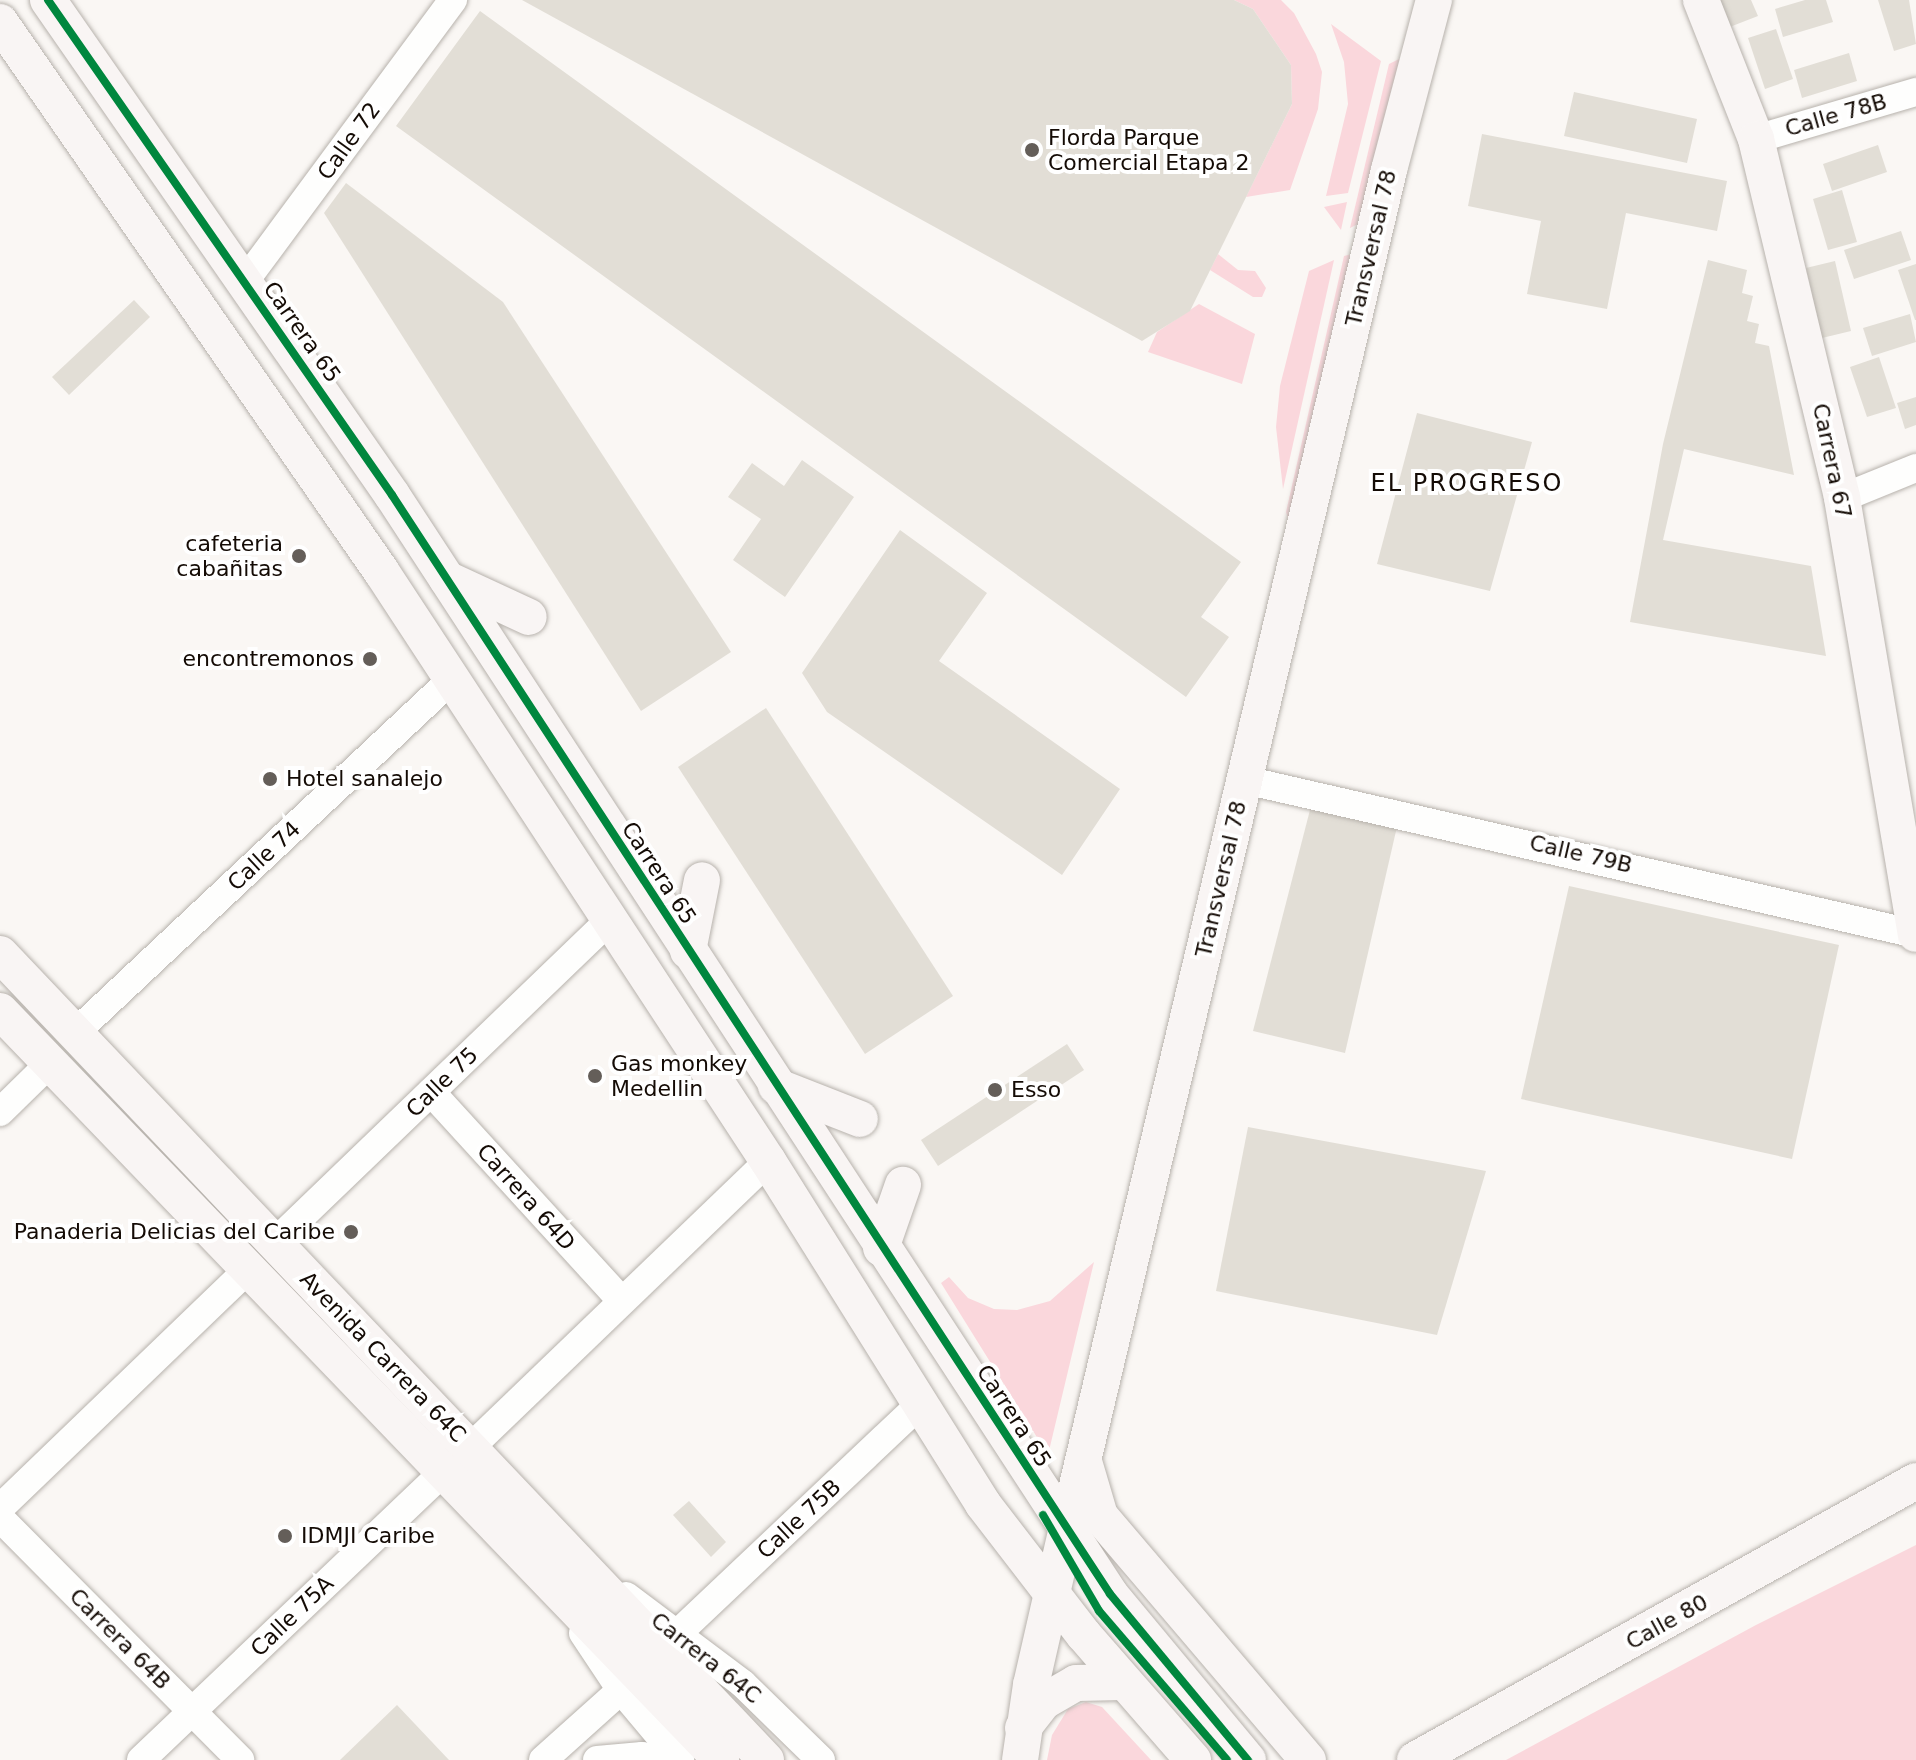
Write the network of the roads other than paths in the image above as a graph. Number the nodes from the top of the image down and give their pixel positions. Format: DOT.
graph roads {
  1 [pos="48,0"];
  2 [pos="453,0"];
  3 [pos="1434,0"];
  4 [pos="1701,0"];
  5 [pos="2,29"];
  6 [pos="1916,92"];
  7 [pos="1756,139"];
  8 [pos="245,281"];
  9 [pos="1916,468"];
  10 [pos="1842,498"];
  11 [pos="447,579"];
  12 [pos="529,617"];
  13 [pos="452,679"];
  14 [pos="1245,780"];
  15 [pos="1906,830"];
  16 [pos="702,880"];
  17 [pos="610,920"];
  18 [pos="1916,934"];
  19 [pos="688,951"];
  20 [pos="0,954"];
  21 [pos="0,1011"];
  22 [pos="76,1032"];
  23 [pos="50,1063"];
  24 [pos="776,1086"];
  25 [pos="431,1092"];
  26 [pos="0,1112"];
  27 [pos="860,1119"];
  28 [pos="768,1161"];
  29 [pos="903,1185"];
  30 [pos="273,1244"];
  31 [pos="881,1248"];
  32 [pos="248,1269"];
  33 [pos="622,1301"];
  34 [pos="920,1404"];
  35 [pos="470,1448"];
  36 [pos="1084,1455"];
  37 [pos="443,1472"];
  38 [pos="1916,1481"];
  39 [pos="0,1508"];
  40 [pos="0,1518"];
  41 [pos="1067,1528"];
  42 [pos="585,1564"];
  43 [pos="549,1582"];
  44 [pos="1051,1595"];
  45 [pos="677,1634"];
  46 [pos="1144,1637"];
  47 [pos="1203,1638"];
  48 [pos="1123,1682"];
  49 [pos="621,1690"];
  50 [pos="192,1712"];
  51 [pos="1022,1744"];
  52 [pos="141,1760"];
  53 [pos="240,1760"];
  54 [pos="543,1760"];
  55 [pos="597,1760"];
  56 [pos="657,1760"];
  57 [pos="680,1760"];
  58 [pos="721,1760"];
  59 [pos="766,1760"];
  60 [pos="821,1760"];
  61 [pos="1193,1760"];
  62 [pos="1248,1760"];
  63 [pos="1308,1760"];
  64 [pos="1415,1760"];
  1 -- 8 [label="main road, Carrera 65"];
  2 -- 8 [label="street, Calle 72"];
  3 -- 14 [label="main road, Transversal 78"];
  4 -- 7 [label="main road, Carrera 67"];
  5 -- 13 [label="main road"];
  6 -- 7 [label="street, Calle 78B"];
  7 -- 10 [label="main road, Carrera 67"];
  8 -- 11 [label="main road, Carrera 65"];
  9 -- 10 [label="street"];
  10 -- 15 [label="main road, Carrera 67"];
  11 -- 12 [label="main road"];
  11 -- 19 [label="main road, Carrera 65"];
  13 -- 17 [label="main road"];
  13 -- 22 [label="street, Calle 74"];
  14 -- 18 [label="street, Calle 79B"];
  14 -- 36 [label="main road, Transversal 78"];
  15 -- 18 [label="main road, Carrera 67"];
  16 -- 19 [label="main road"];
  17 -- 25 [label="street, Calle 75"];
  17 -- 28 [label="main road"];
  19 -- 24 [label="main road, Carrera 65"];
  20 -- 22 [label="main road, Avenida Carrera 64C"];
  21 -- 23 [label="main road, Avenida Carrera 64C"];
  22 -- 30 [label="main road, Avenida Carrera 64C"];
  23 -- 26 [label="street"];
  23 -- 32 [label="main road, Avenida Carrera 64C"];
  24 -- 27 [label="main road"];
  24 -- 31 [label="main road, Carrera 65"];
  25 -- 30 [label="street, Calle 75"];
  25 -- 33 [label="street, Carrera 64D"];
  28 -- 33 [label="street"];
  28 -- 34 [label="main road"];
  29 -- 31 [label="main road"];
  30 -- 35 [label="main road, Avenida Carrera 64C"];
  31 -- 41 [label="main road, Carrera 65"];
  32 -- 37 [label="main road, Avenida Carrera 64C"];
  32 -- 39 [label="street"];
  33 -- 35 [label="street"];
  34 -- 44 [label="main road"];
  34 -- 45 [label="street, Calle 75B"];
  35 -- 42 [label="main road, Avenida Carrera 64C"];
  36 -- 41 [label="main road, Transversal 78"];
  36 -- 47 [label="main road"];
  37 -- 43 [label="main road, Avenida Carrera 64C"];
  37 -- 50 [label="street, Calle 75A"];
  38 -- 64 [label="main road, Calle 80"];
  40 -- 50 [label="street, Carrera 64B"];
  41 -- 44 [label="main road, Transversal 78"];
  41 -- 46 [label="main road, Carrera 65"];
  42 -- 45 [label="street, Carrera 64C"];
  42 -- 59 [label="main road, Avenida Carrera 64C"];
  43 -- 49 [label="street"];
  43 -- 58 [label="main road, Avenida Carrera 64C"];
  44 -- 48 [label="main road"];
  44 -- 51 [label="main road, Transversal 78"];
  45 -- 60 [label="street, Carrera 64C"];
  46 -- 47 [label="main road"];
  46 -- 62 [label="main road, Carrera 65"];
  47 -- 63 [label="main road"];
  48 -- 51 [label="main road"];
  48 -- 61 [label="main road"];
  49 -- 54 [label="street"];
  49 -- 57 [label="street"];
  50 -- 52 [label="street, Calle 75A"];
  50 -- 53 [label="street, Carrera 64B"];
  55 -- 56 [label="street"];
}
